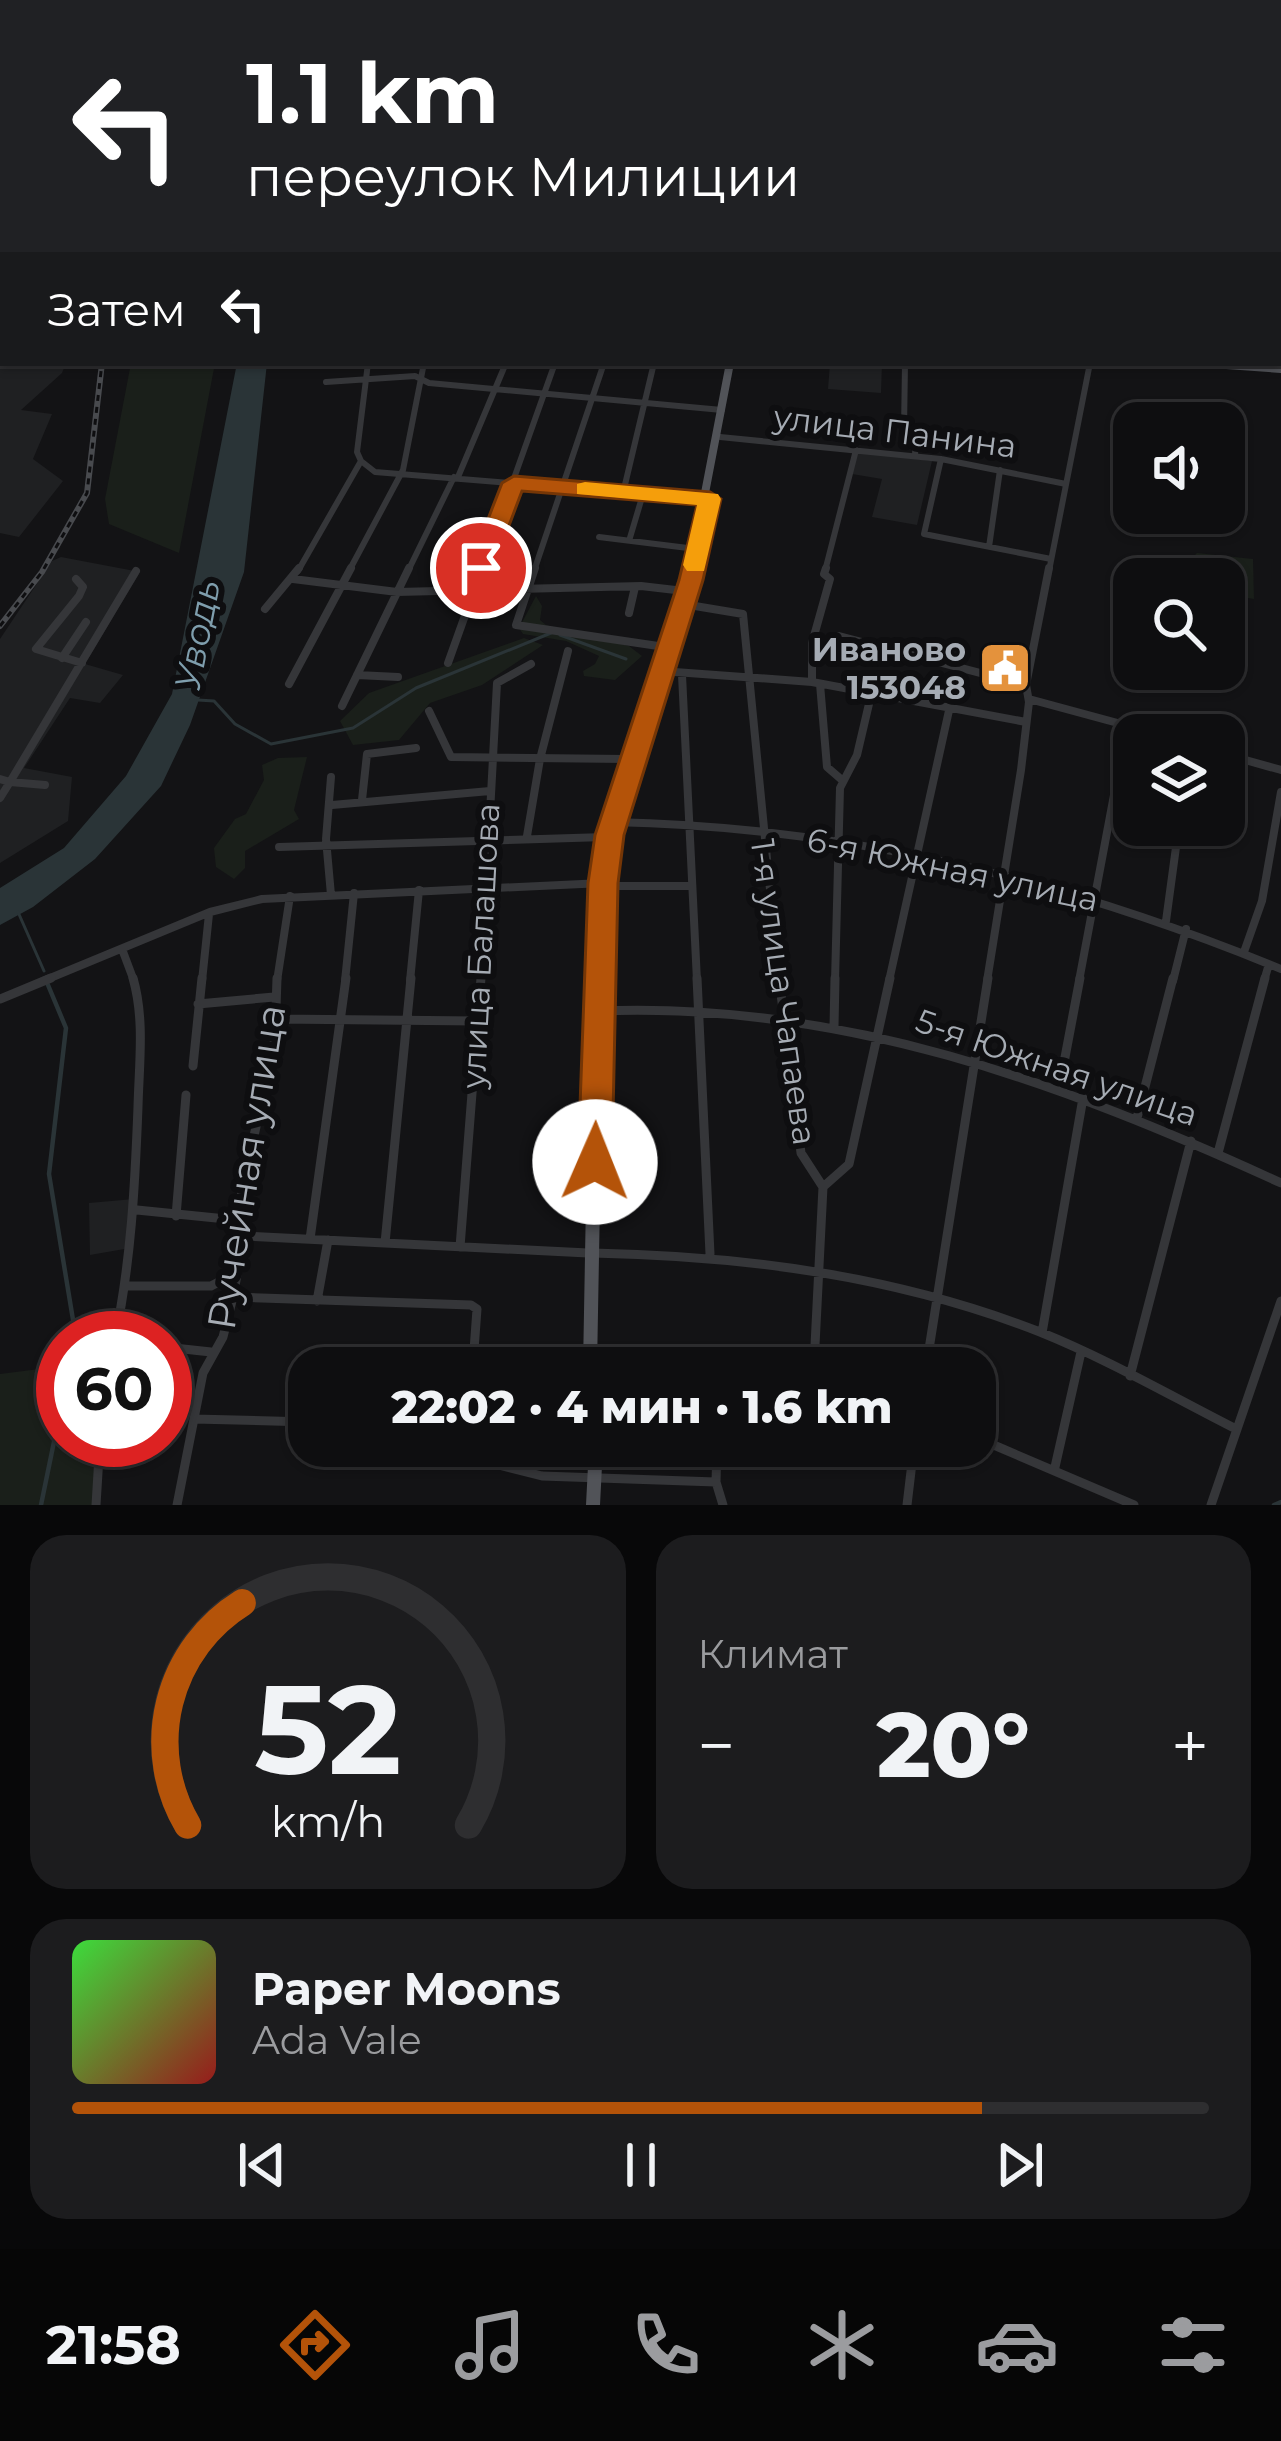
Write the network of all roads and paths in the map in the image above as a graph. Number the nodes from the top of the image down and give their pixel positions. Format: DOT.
graph roads {
  1 [pos="368,366"];
  2 [pos="424,366"];
  3 [pos="505,366"];
  4 [pos="554,366"];
  5 [pos="603,366"];
  6 [pos="653,366"];
  7 [pos="730,366"];
  8 [pos="730,366"];
  9 [pos="905,366"];
  10 [pos="1089,366"];
  11 [pos="1248,366"];
  12 [pos="1281,368"];
  13 [pos="423,378"];
  14 [pos="366,380"];
  15 [pos="326,382"];
  16 [pos="496,388"];
  17 [pos="544,393"];
  18 [pos="594,398"];
  19 [pos="645,402"];
  20 [pos="722,410"];
  21 [pos="718,437"];
  22 [pos="856,450"];
  23 [pos="915,455"];
  24 [pos="941,459"];
  25 [pos="361,461"];
  26 [pos="1000,470"];
  27 [pos="401,472"];
  28 [pos="456,477"];
  29 [pos="514,483"];
  30 [pos="1066,484"];
  31 [pos="566,487"];
  32 [pos="622,493"];
  33 [pos="643,494"];
  34 [pos="708,499"];
  35 [pos="599,537"];
  36 [pos="629,541"];
  37 [pos="988,547"];
  38 [pos="696,548"];
  39 [pos="1051,560"];
  40 [pos="136,571"];
  41 [pos="76,578"];
  42 [pos="293,579"];
  43 [pos="341,586"];
  44 [pos="635,587"];
  45 [pos="528,589"];
  46 [pos="474,591"];
  47 [pos="397,592"];
  48 [pos="684,597"];
  49 [pos="265,609"];
  50 [pos="629,613"];
  51 [pos="86,622"];
  52 [pos="839,636"];
  53 [pos="665,647"];
  54 [pos="568,651"];
  55 [pos="62,658"];
  56 [pos="82,663"];
  57 [pos="448,663"];
  58 [pos="531,664"];
  59 [pos="662,671"];
  60 [pos="357,675"];
  61 [pos="682,675"];
  62 [pos="398,677"];
  63 [pos="749,678"];
  64 [pos="956,679"];
  65 [pos="816,683"];
  66 [pos="289,684"];
  67 [pos="1026,685"];
  68 [pos="872,692"];
  69 [pos="1029,701"];
  70 [pos="950,705"];
  71 [pos="342,706"];
  72 [pos="429,712"];
  73 [pos="1026,722"];
  74 [pos="1113,723"];
  75 [pos="416,748"];
  76 [pos="492,757"];
  77 [pos="540,759"];
  78 [pos="627,759"];
  79 [pos="1245,759"];
  80 [pos="1281,768"];
  81 [pos="331,776"];
  82 [pos="5,780"];
  83 [pos="842,780"];
  84 [pos="45,785"];
  85 [pos="490,791"];
  86 [pos="1281,792"];
  87 [pos="0,798"];
  88 [pos="362,800"];
  89 [pos="332,805"];
  90 [pos="1113,805"];
  91 [pos="612,822"];
  92 [pos="687,825"];
  93 [pos="761,830"];
  94 [pos="527,836"];
  95 [pos="604,837"];
  96 [pos="836,839"];
  97 [pos="488,840"];
  98 [pos="329,845"];
  99 [pos="1176,846"];
  100 [pos="279,847"];
  101 [pos="914,855"];
  102 [pos="1002,874"];
  103 [pos="605,884"];
  104 [pos="690,886"];
  105 [pos="487,887"];
  106 [pos="419,890"];
  107 [pos="354,893"];
  108 [pos="331,895"];
  109 [pos="290,896"];
  110 [pos="1096,899"];
  111 [pos="210,912"];
  112 [pos="1166,921"];
  113 [pos="1186,929"];
  114 [pos="122,949"];
  115 [pos="1244,952"];
  116 [pos="1269,964"];
  117 [pos="1281,969"];
  118 [pos="274,997"];
  119 [pos="0,999"];
  120 [pos="198,1004"];
  121 [pos="696,1008"];
  122 [pos="597,1011"];
  123 [pos="342,1017"];
  124 [pos="408,1018"];
  125 [pos="782,1018"];
  126 [pos="278,1019"];
  127 [pos="477,1021"];
  128 [pos="834,1027"];
  129 [pos="878,1035"];
  130 [pos="974,1061"];
  131 [pos="193,1066"];
  132 [pos="1059,1089"];
  133 [pos="186,1095"];
  134 [pos="1083,1098"];
  135 [pos="1137,1118"];
  136 [pos="1190,1141"];
  137 [pos="1218,1153"];
  138 [pos="1281,1183"];
  139 [pos="823,1187"];
  140 [pos="137,1210"];
  141 [pos="176,1216"];
  142 [pos="236,1220"];
  143 [pos="244,1236"];
  144 [pos="310,1239"];
  145 [pos="328,1240"];
  146 [pos="385,1243"];
  147 [pos="460,1246"];
  148 [pos="591,1253"];
  149 [pos="710,1254"];
  150 [pos="237,1272"];
  151 [pos="819,1272"];
  152 [pos="127,1286"];
  153 [pos="233,1297"];
  154 [pos="937,1297"];
  155 [pos="317,1301"];
  156 [pos="1281,1301"];
  157 [pos="121,1311"];
  158 [pos="1042,1333"];
  159 [pos="472,1347"];
  160 [pos="592,1347"];
  161 [pos="815,1347"];
  162 [pos="929,1347"];
  163 [pos="192,1350"];
  164 [pos="212,1352"];
  165 [pos="1082,1352"];
  166 [pos="1130,1376"];
  167 [pos="194,1419"];
  168 [pos="288,1421"];
  169 [pos="1236,1429"];
  170 [pos="996,1445"];
  171 [pos="98,1467"];
  172 [pos="507,1467"];
  173 [pos="595,1467"];
  174 [pos="716,1467"];
  175 [pos="912,1467"];
  176 [pos="1054,1467"];
  177 [pos="595,1477"];
  178 [pos="716,1482"];
  179 [pos="96,1505"];
  180 [pos="177,1505"];
  181 [pos="593,1505"];
  182 [pos="723,1505"];
  183 [pos="907,1505"];
  184 [pos="1134,1505"];
  185 [pos="1210,1505"];
  1 -- 14 [label="street"];
  2 -- 13 [label="street"];
  3 -- 16 [label="street"];
  4 -- 17 [label="street"];
  5 -- 18 [label="street"];
  6 -- 19 [label="street"];
  7 -- 20 [label="main road"];
  8 -- 21 [label="main road"];
  9 -- 23 [label="street"];
  10 -- 30 [label="street"];
  11 -- 12 [label="main road"];
  13 -- 14 [label="street"];
  13 -- 16 [label="street"];
  13 -- 27 [label="street"];
  14 -- 15 [label="street"];
  14 -- 25 [label="street"];
  16 -- 17 [label="street"];
  16 -- 28 [label="street"];
  17 -- 18 [label="street"];
  17 -- 29 [label="street"];
  18 -- 19 [label="street"];
  18 -- 31 [label="street"];
  19 -- 20 [label="street"];
  19 -- 32 [label="street"];
  20 -- 21 [label="main road"];
  21 -- 22 [label="street, улица Панина"];
  21 -- 34 [label="main road"];
  22 -- 23 [label="street, улица Панина"];
  22 -- 65 [label="street"];
  23 -- 24 [label="street, улица Панина"];
  24 -- 26 [label="street, улица Панина"];
  24 -- 37 [label="street"];
  25 -- 27 [label="street"];
  25 -- 42 [label="street"];
  26 -- 30 [label="street, улица Панина"];
  26 -- 37 [label="street"];
  27 -- 28 [label="street"];
  27 -- 43 [label="street"];
  28 -- 29 [label="street"];
  28 -- 47 [label="street"];
  29 -- 31 [label="street"];
  29 -- 46 [label="street"];
  30 -- 39 [label="street"];
  31 -- 32 [label="street"];
  31 -- 45 [label="street"];
  32 -- 33 [label="street"];
  33 -- 34 [label="street"];
  33 -- 36 [label="street"];
  34 -- 38 [label="main road"];
  34 -- 48 [label="main road"];
  35 -- 36 [label="street"];
  36 -- 38 [label="street"];
  37 -- 39 [label="street"];
  38 -- 48 [label="main road"];
  39 -- 67 [label="street"];
  40 -- 56 [label="street"];
  41 -- 55 [label="street"];
  42 -- 43 [label="street"];
  42 -- 49 [label="street"];
  43 -- 47 [label="street"];
  43 -- 66 [label="street"];
  44 -- 45 [label="street"];
  44 -- 48 [label="street"];
  44 -- 50 [label="street"];
  45 -- 46 [label="street"];
  45 -- 53 [label="street"];
  46 -- 47 [label="street"];
  46 -- 57 [label="street"];
  47 -- 60 [label="street"];
  48 -- 53 [label="main road"];
  48 -- 59 [label="main road"];
  48 -- 63 [label="street, 1-я улица Чапаева"];
  51 -- 55 [label="street"];
  52 -- 67 [label="street"];
  53 -- 78 [label="main road"];
  54 -- 77 [label="street"];
  55 -- 56 [label="street"];
  56 -- 82 [label="street"];
  58 -- 76 [label="street, улица Балашова"];
  59 -- 61 [label="street"];
  59 -- 91 [label="main road"];
  60 -- 62 [label="street"];
  60 -- 71 [label="street"];
  61 -- 63 [label="street"];
  61 -- 92 [label="street"];
  63 -- 65 [label="street"];
  63 -- 93 [label="street, 1-я улица Чапаева"];
  64 -- 70 [label="street"];
  65 -- 68 [label="street"];
  65 -- 83 [label="street"];
  67 -- 69 [label="street"];
  68 -- 70 [label="street"];
  68 -- 83 [label="street"];
  69 -- 73 [label="street"];
  69 -- 74 [label="street"];
  70 -- 73 [label="street"];
  70 -- 101 [label="street"];
  72 -- 76 [label="street"];
  73 -- 102 [label="street"];
  75 -- 88 [label="street"];
  76 -- 77 [label="street"];
  76 -- 85 [label="street, улица Балашова"];
  77 -- 78 [label="street"];
  77 -- 94 [label="street"];
  78 -- 95 [label="main road"];
  79 -- 80 [label="street"];
  81 -- 89 [label="street"];
  82 -- 84 [label="street"];
  82 -- 87 [label="street"];
  83 -- 96 [label="street"];
  85 -- 88 [label="street"];
  85 -- 97 [label="street, улица Балашова"];
  86 -- 115 [label="street"];
  88 -- 89 [label="street"];
  89 -- 98 [label="street"];
  90 -- 110 [label="street"];
  91 -- 92 [label="street, 6-я Южная улица"];
  91 -- 103 [label="main road"];
  92 -- 93 [label="street, 6-я Южная улица"];
  92 -- 104 [label="street"];
  93 -- 96 [label="street, 6-я Южная улица"];
  93 -- 125 [label="street, 1-я улица Чапаева"];
  94 -- 95 [label="street"];
  94 -- 97 [label="street"];
  95 -- 103 [label="main road"];
  96 -- 101 [label="street, 6-я Южная улица"];
  96 -- 128 [label="street"];
  97 -- 98 [label="street"];
  97 -- 105 [label="street, улица Балашова"];
  98 -- 100 [label="street"];
  98 -- 108 [label="street"];
  99 -- 112 [label="street"];
  101 -- 102 [label="street, 6-я Южная улица"];
  101 -- 129 [label="street"];
  102 -- 110 [label="street, 6-я Южная улица"];
  102 -- 130 [label="street"];
  103 -- 104 [label="street"];
  103 -- 105 [label="street"];
  103 -- 122 [label="main road"];
  103 -- 122 [label="main road"];
  104 -- 121 [label="street"];
  105 -- 106 [label="street"];
  105 -- 127 [label="street, улица Балашова"];
  106 -- 107 [label="street"];
  106 -- 124 [label="street"];
  107 -- 108 [label="street"];
  107 -- 123 [label="street"];
  108 -- 109 [label="street"];
  109 -- 111 [label="street"];
  109 -- 118 [label="street, Ручейная улица"];
  110 -- 112 [label="street, 6-я Южная улица"];
  110 -- 132 [label="street"];
  111 -- 114 [label="street"];
  111 -- 120 [label="street"];
  112 -- 113 [label="street, 6-я Южная улица"];
  113 -- 115 [label="street, 6-я Южная улица"];
  113 -- 135 [label="street"];
  114 -- 119 [label="street"];
  114 -- 140 [label="street"];
  115 -- 116 [label="street, 6-я Южная улица"];
  116 -- 117 [label="street, 6-я Южная улица"];
  116 -- 137 [label="street"];
  118 -- 120 [label="street"];
  118 -- 126 [label="street, Ручейная улица"];
  120 -- 131 [label="street"];
  121 -- 122 [label="street, 5-я Южная улица"];
  121 -- 125 [label="street, 5-я Южная улица"];
  121 -- 149 [label="street"];
  122 -- 148 [label="main road"];
  123 -- 124 [label="street"];
  123 -- 126 [label="street"];
  123 -- 144 [label="street"];
  124 -- 127 [label="street"];
  124 -- 146 [label="street"];
  125 -- 128 [label="street, 5-я Южная улица"];
  125 -- 139 [label="street, 1-я улица Чапаева"];
  126 -- 142 [label="street, Ручейная улица"];
  127 -- 147 [label="street, улица Балашова"];
  128 -- 129 [label="street, 5-я Южная улица"];
  129 -- 130 [label="street, 5-я Южная улица"];
  129 -- 139 [label="street"];
  130 -- 132 [label="street, 5-я Южная улица"];
  130 -- 154 [label="street"];
  132 -- 134 [label="street, 5-я Южная улица"];
  133 -- 141 [label="street"];
  134 -- 135 [label="street, 5-я Южная улица"];
  134 -- 158 [label="street"];
  135 -- 136 [label="street, 5-я Южная улица"];
  136 -- 137 [label="street, 5-я Южная улица"];
  136 -- 166 [label="street"];
  137 -- 138 [label="street, 5-я Южная улица"];
  139 -- 151 [label="street, 1-я улица Чапаева"];
  140 -- 141 [label="street"];
  140 -- 152 [label="street"];
  141 -- 142 [label="street"];
  142 -- 143 [label="street, Ручейная улица"];
  143 -- 144 [label="street"];
  143 -- 150 [label="street, Ручейная улица"];
  144 -- 145 [label="street"];
  145 -- 146 [label="street"];
  145 -- 155 [label="street"];
  146 -- 147 [label="street"];
  147 -- 148 [label="street"];
  148 -- 149 [label="street"];
  148 -- 160 [label="main road"];
  149 -- 151 [label="street"];
  150 -- 152 [label="street"];
  150 -- 153 [label="street, Ручейная улица"];
  151 -- 154 [label="street"];
  151 -- 161 [label="street, 1-я улица Чапаева"];
  152 -- 157 [label="street"];
  153 -- 155 [label="street"];
  153 -- 164 [label="street, Ручейная улица"];
  154 -- 158 [label="street"];
  154 -- 162 [label="street"];
  155 -- 159 [label="street"];
  156 -- 169 [label="street"];
  158 -- 165 [label="street"];
  163 -- 164 [label="street"];
  164 -- 167 [label="street, Ручейная улица"];
  165 -- 166 [label="street"];
  165 -- 176 [label="street"];
  166 -- 169 [label="street"];
  167 -- 168 [label="street"];
  167 -- 180 [label="street, Ручейная улица"];
  169 -- 185 [label="street"];
  170 -- 176 [label="street"];
  171 -- 179 [label="street"];
  172 -- 177 [label="street"];
  173 -- 177 [label="main road"];
  174 -- 178 [label="street"];
  175 -- 183 [label="street"];
  176 -- 184 [label="street"];
  177 -- 178 [label="street"];
  177 -- 181 [label="main road"];
  178 -- 182 [label="street"];
}
